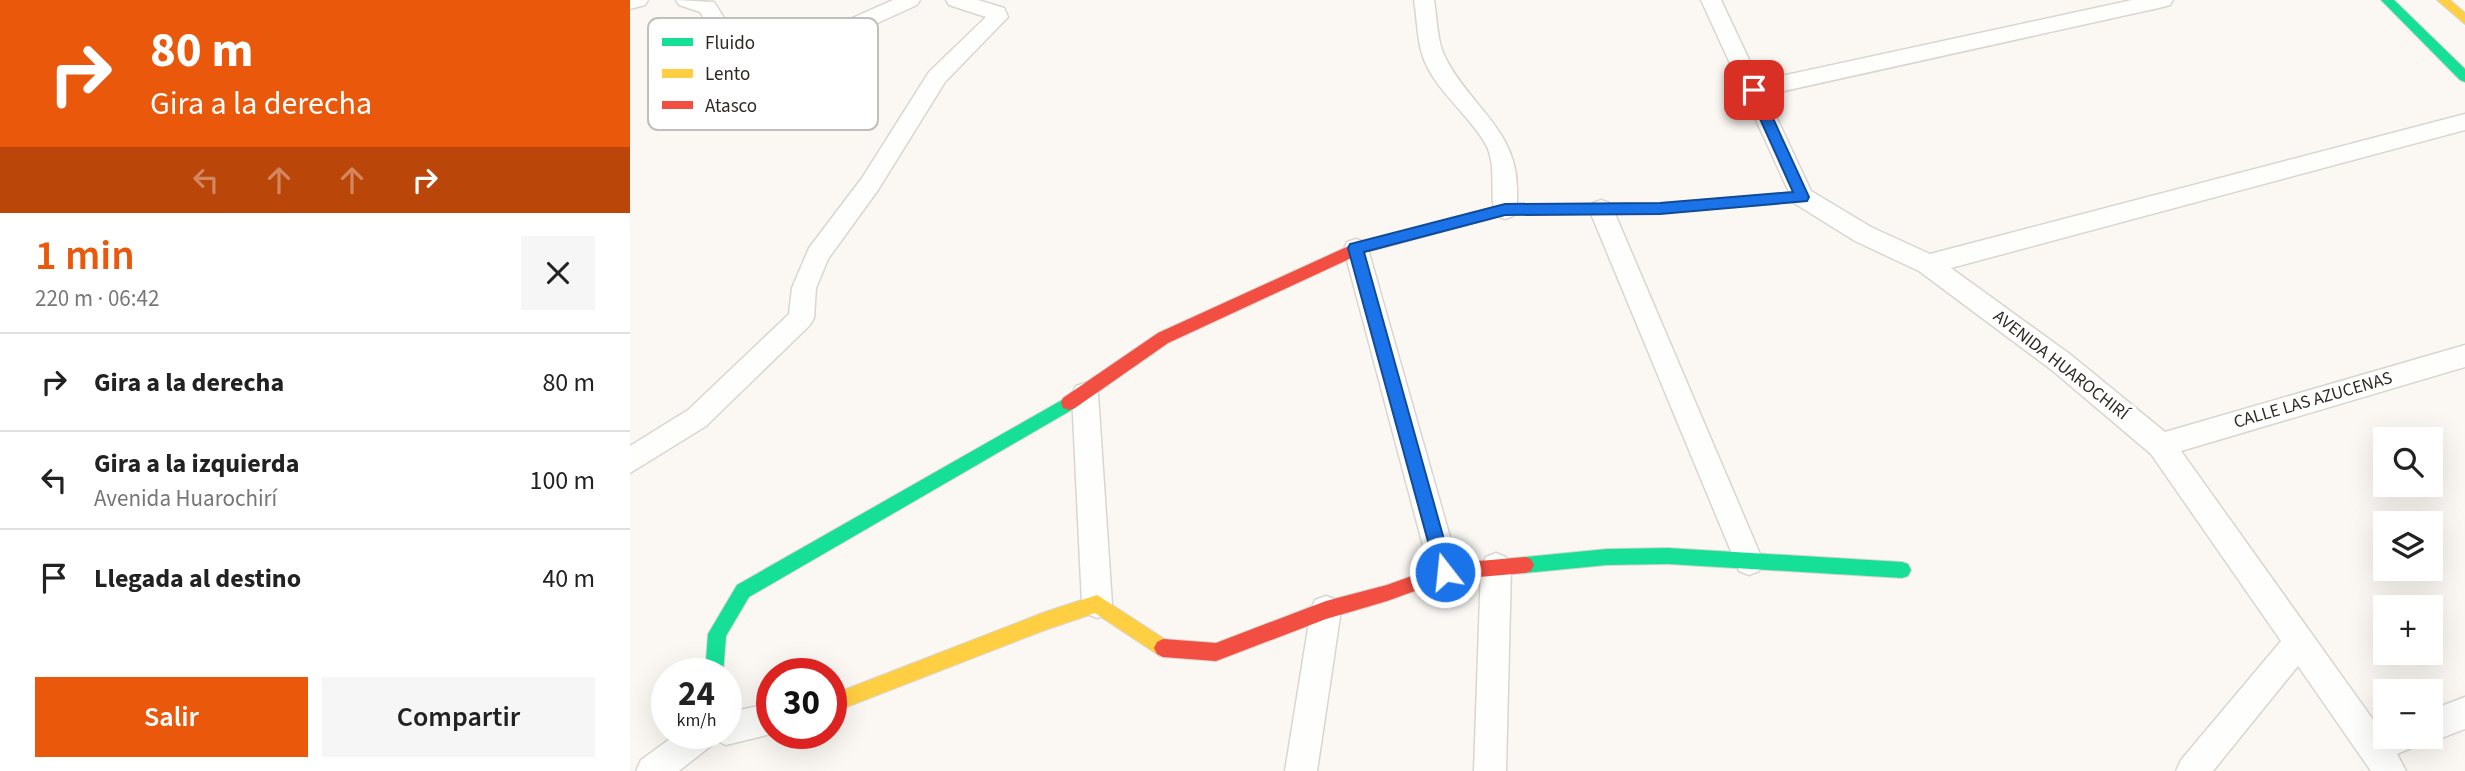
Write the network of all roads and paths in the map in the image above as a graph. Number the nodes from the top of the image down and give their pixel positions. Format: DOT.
graph roads {
  1 [pos="638,0"];
  2 [pos="686,0"];
  3 [pos="910,0"];
  4 [pos="956,0"];
  5 [pos="1424,0"];
  6 [pos="1711,0"];
  7 [pos="2163,0"];
  8 [pos="2386,0"];
  9 [pos="2443,0"];
  10 [pos="630,2"];
  11 [pos="714,18"];
  12 [pos="875,18"];
  13 [pos="2465,20"];
  14 [pos="2465,77"];
  15 [pos="1754,90"];
  16 [pos="2465,122"];
  17 [pos="1802,197"];
  18 [pos="1601,209"];
  19 [pos="1505,210"];
  20 [pos="1356,248"];
  21 [pos="1928,264"];
  22 [pos="2465,356"];
  23 [pos="1085,394"];
  24 [pos="2161,445"];
  25 [pos="630,461"];
  26 [pos="1749,561"];
  27 [pos="1496,567"];
  28 [pos="1902,570"];
  29 [pos="1445,572"];
  30 [pos="1097,604"];
  31 [pos="1326,610"];
  32 [pos="2300,640"];
  33 [pos="715,658"];
  34 [pos="847,699"];
  35 [pos="2465,713"];
  36 [pos="2443,721"];
  37 [pos="684,749"];
  38 [pos="2388,751"];
  39 [pos="652,771"];
  40 [pos="1301,771"];
  41 [pos="1490,771"];
  42 [pos="2192,771"];
  1 -- 10 [label="street"];
  2 -- 11 [label="street"];
  3 -- 12 [label="street"];
  4 -- 25 [label="street"];
  5 -- 19 [label="street"];
  6 -- 15 [label="street"];
  7 -- 15 [label="street"];
  8 -- 14 [label="street"];
  9 -- 13 [label="street"];
  15 -- 17 [label="street"];
  16 -- 21 [label="street"];
  17 -- 18 [label="street"];
  17 -- 21 [label="street, AVENIDA HUAROCHIRÍ"];
  18 -- 19 [label="street"];
  18 -- 26 [label="street"];
  19 -- 20 [label="street"];
  20 -- 23 [label="street"];
  20 -- 29 [label="street"];
  21 -- 24 [label="street, AVENIDA HUAROCHIRÍ"];
  22 -- 24 [label="street, CALLE LAS AZUCENAS"];
  23 -- 30 [label="street"];
  23 -- 33 [label="street"];
  24 -- 32 [label="street, AVENIDA HUAROCHIRÍ"];
  26 -- 27 [label="street"];
  26 -- 28 [label="street"];
  27 -- 29 [label="street"];
  27 -- 41 [label="street"];
  29 -- 31 [label="street"];
  30 -- 31 [label="street"];
  30 -- 34 [label="street"];
  31 -- 40 [label="street"];
  32 -- 38 [label="street, AVENIDA HUAROCHIRÍ"];
  32 -- 42 [label="street"];
  35 -- 36 [label="street"];
  37 -- 39 [label="street"];
}
